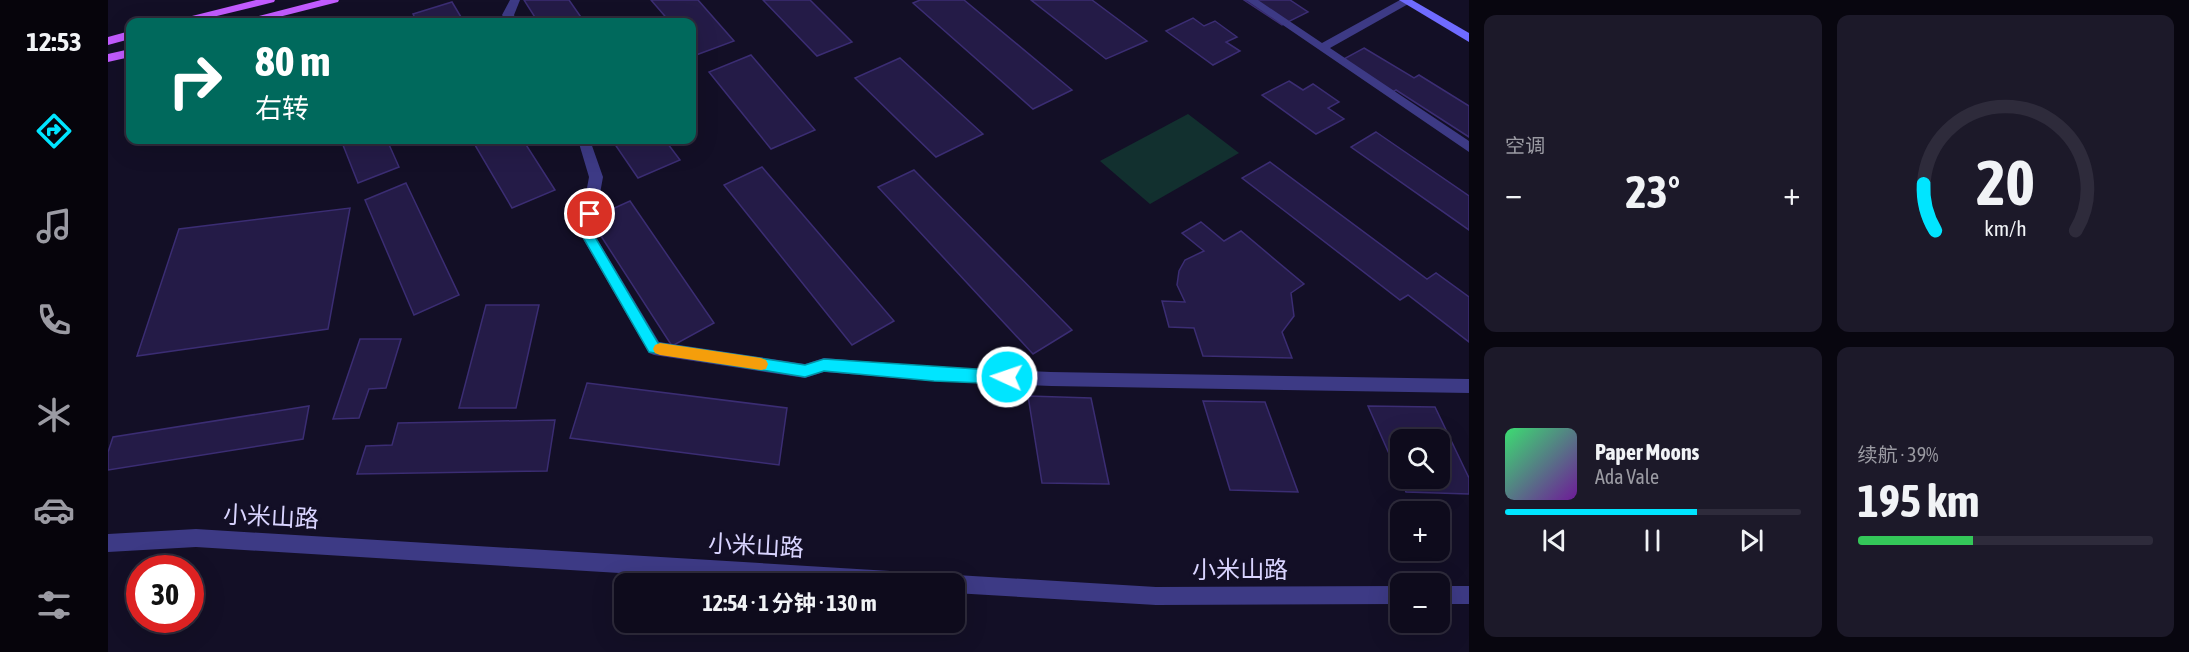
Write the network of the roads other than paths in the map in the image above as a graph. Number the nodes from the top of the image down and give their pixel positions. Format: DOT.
graph roads {
  1 [pos="270,0"];
  2 [pos="334,0"];
  3 [pos="515,0"];
  4 [pos="1251,0"];
  5 [pos="1405,1"];
  6 [pos="196,18"];
  7 [pos="263,18"];
  8 [pos="510,18"];
  9 [pos="126,36"];
  10 [pos="1469,38"];
  11 [pos="108,41"];
  12 [pos="1323,47"];
  13 [pos="126,54"];
  14 [pos="108,58"];
  15 [pos="585,144"];
  16 [pos="1469,147"];
  17 [pos="1469,387"];
  18 [pos="108,543"];
  19 [pos="1390,595"];
  20 [pos="1450,595"];
  21 [pos="1469,595"];
  1 -- 6 [label="main road"];
  2 -- 7 [label="main road"];
  3 -- 8 [label="street"];
  4 -- 12 [label="street"];
  5 -- 10 [label="main road"];
  5 -- 12 [label="street"];
  9 -- 11 [label="main road"];
  12 -- 16 [label="street"];
  13 -- 14 [label="main road"];
  15 -- 17 [label="street"];
  18 -- 19 [label="street, 小米山路"];
  20 -- 21 [label="street"];
}
